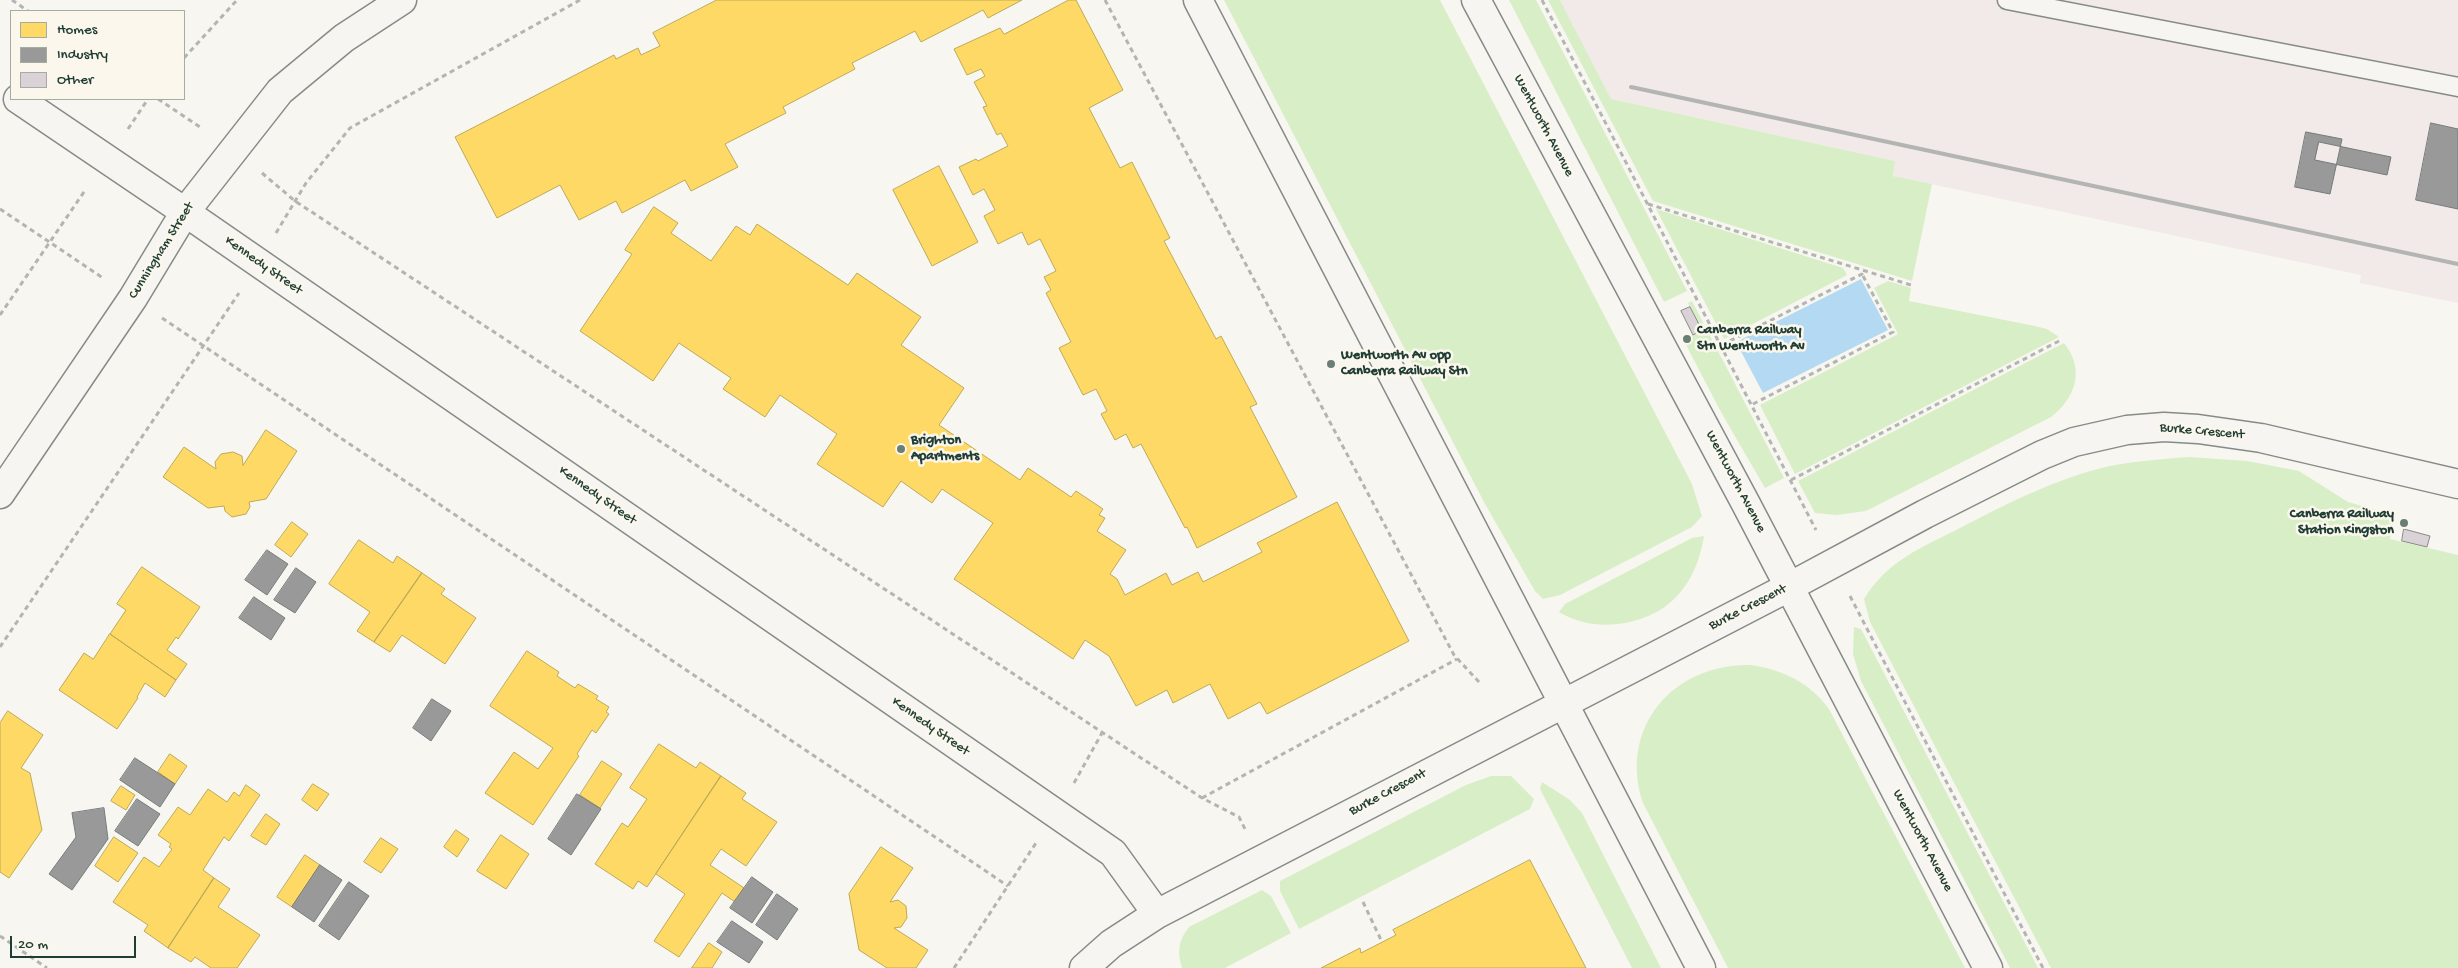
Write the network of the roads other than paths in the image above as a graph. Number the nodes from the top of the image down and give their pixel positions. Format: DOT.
graph roads {
  1 [pos="402,0"];
  2 [pos="1198,0"];
  3 [pos="1476,0"];
  4 [pos="2008,0"];
  5 [pos="2458,87"];
  6 [pos="19,100"];
  7 [pos="185,212"];
  8 [pos="2458,484"];
  9 [pos="0,494"];
  10 [pos="1790,587"];
  11 [pos="1563,702"];
  12 [pos="1157,914"];
  13 [pos="1084,968"];
  14 [pos="1701,968"];
  15 [pos="1988,968"];
  1 -- 7 [label="street, Cunningham Street"];
  2 -- 11 [label="street"];
  3 -- 10 [label="street, Wentworth Avenue"];
  4 -- 5 [label="lane"];
  6 -- 7 [label="street, Kennedy Street"];
  7 -- 9 [label="street, Cunningham Street"];
  7 -- 12 [label="street, Kennedy Street"];
  8 -- 10 [label="street, Burke Crescent"];
  10 -- 11 [label="street, Burke Crescent"];
  10 -- 15 [label="street, Wentworth Avenue"];
  11 -- 12 [label="street, Burke Crescent"];
  11 -- 14 [label="street"];
  12 -- 13 [label="street, Burke Crescent"];
}
